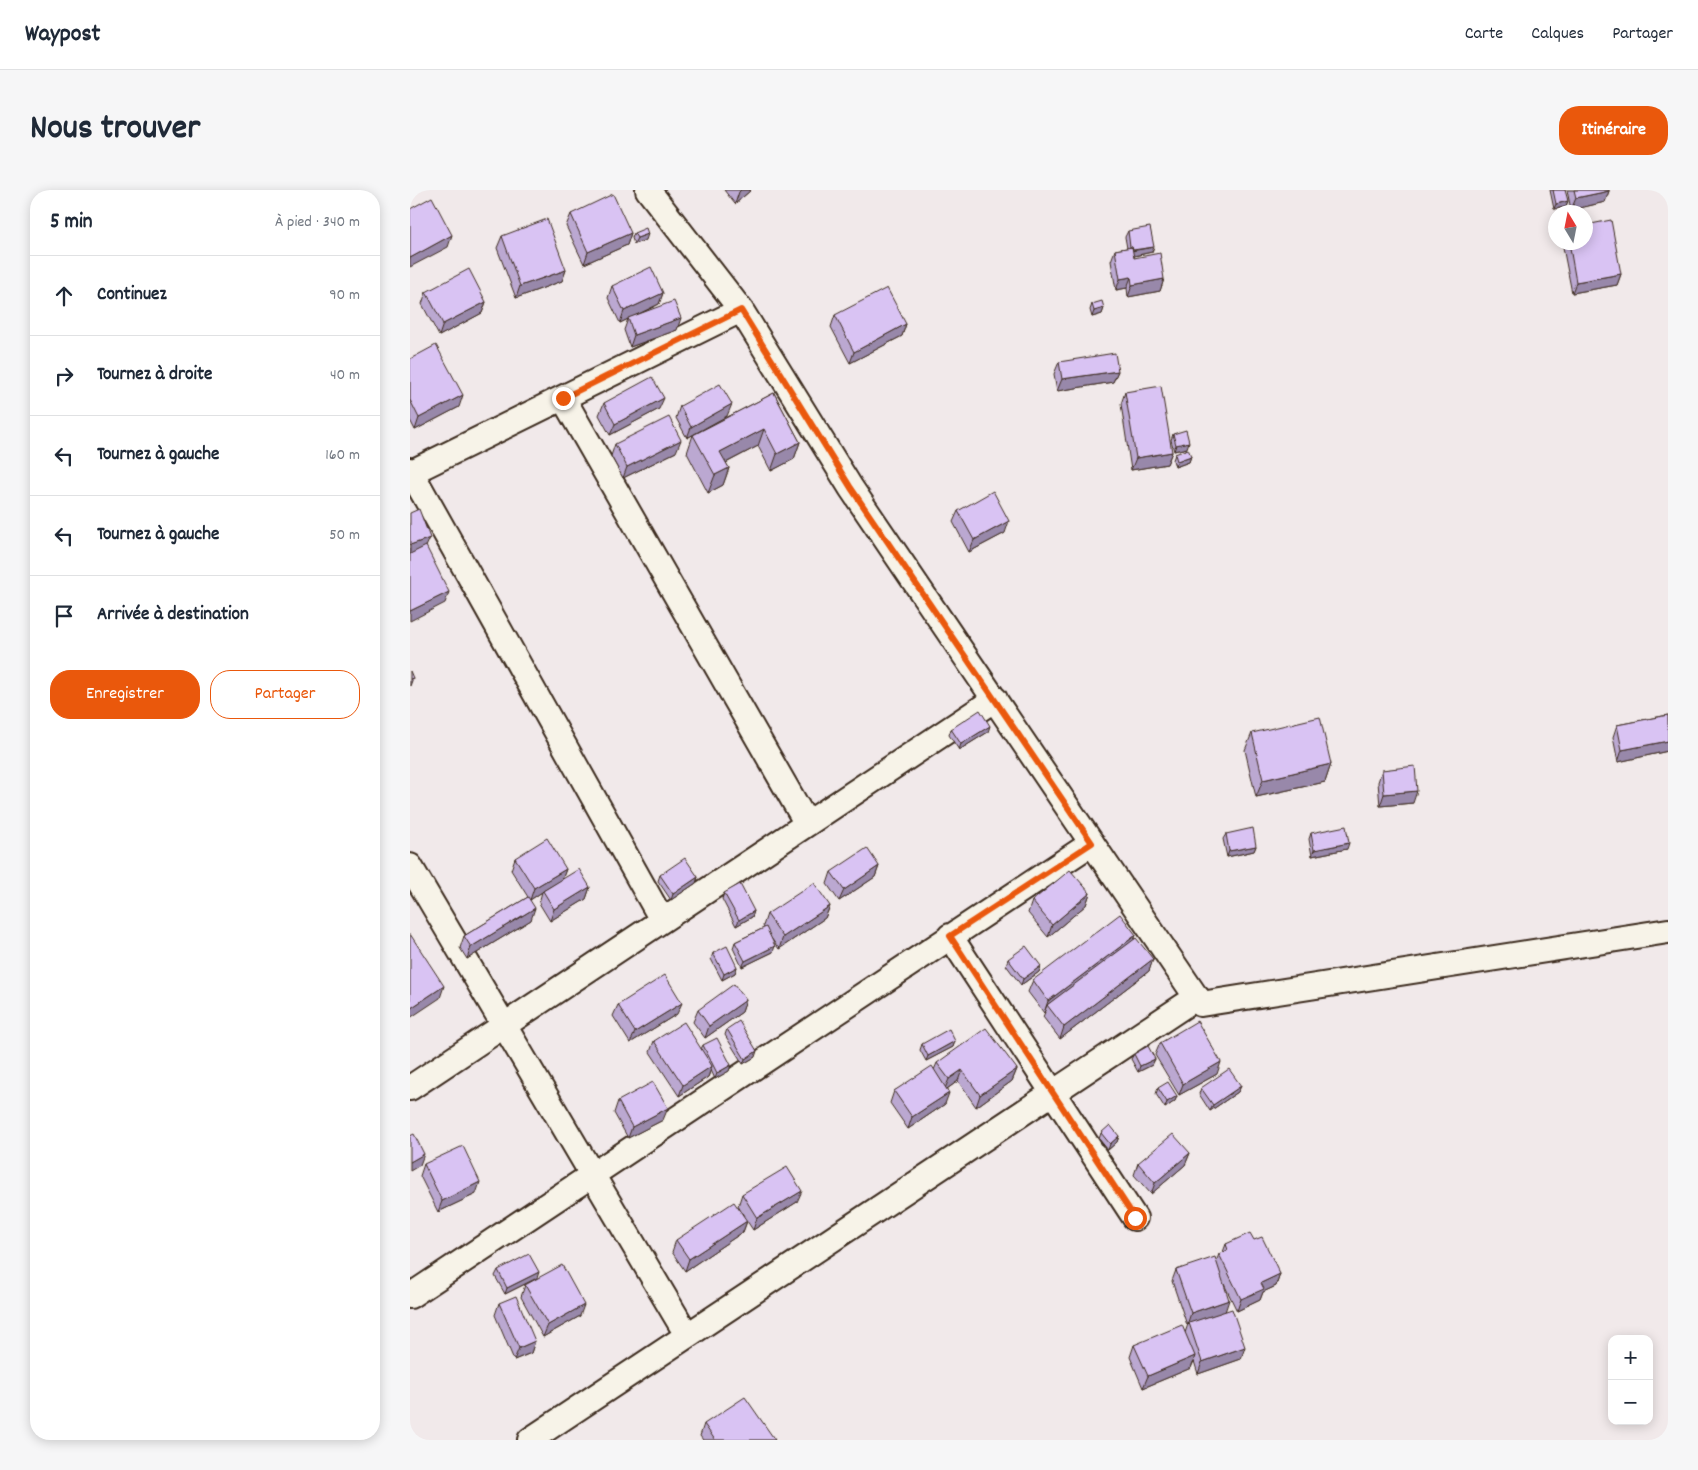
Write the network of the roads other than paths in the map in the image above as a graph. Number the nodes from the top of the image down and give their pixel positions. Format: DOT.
graph roads {
  1 [pos="648,190"];
  2 [pos="741,310"];
  3 [pos="563,398"];
  4 [pos="410,472"];
  5 [pos="995,699"];
  6 [pos="807,824"];
  7 [pos="1092,843"];
  8 [pos="410,866"];
  9 [pos="662,920"];
  10 [pos="1668,931"];
  11 [pos="950,936"];
  12 [pos="1197,997"];
  13 [pos="504,1026"];
  14 [pos="410,1088"];
  15 [pos="1054,1093"];
  16 [pos="592,1174"];
  17 [pos="1135,1218"];
  18 [pos="410,1296"];
  19 [pos="686,1335"];
  20 [pos="530,1440"];
  1 -- 2 [label="street"];
  2 -- 3 [label="street"];
  2 -- 5 [label="street"];
  3 -- 4 [label="street"];
  3 -- 6 [label="street"];
  4 -- 9 [label="street"];
  5 -- 6 [label="street"];
  5 -- 7 [label="street"];
  6 -- 9 [label="street"];
  7 -- 11 [label="street"];
  7 -- 12 [label="street"];
  8 -- 13 [label="street"];
  9 -- 13 [label="street"];
  10 -- 12 [label="street"];
  11 -- 15 [label="street"];
  11 -- 16 [label="street"];
  12 -- 15 [label="street"];
  13 -- 14 [label="street"];
  13 -- 16 [label="street"];
  15 -- 17 [label="street"];
  15 -- 19 [label="street"];
  16 -- 18 [label="street"];
  16 -- 19 [label="street"];
  19 -- 20 [label="street"];
}
